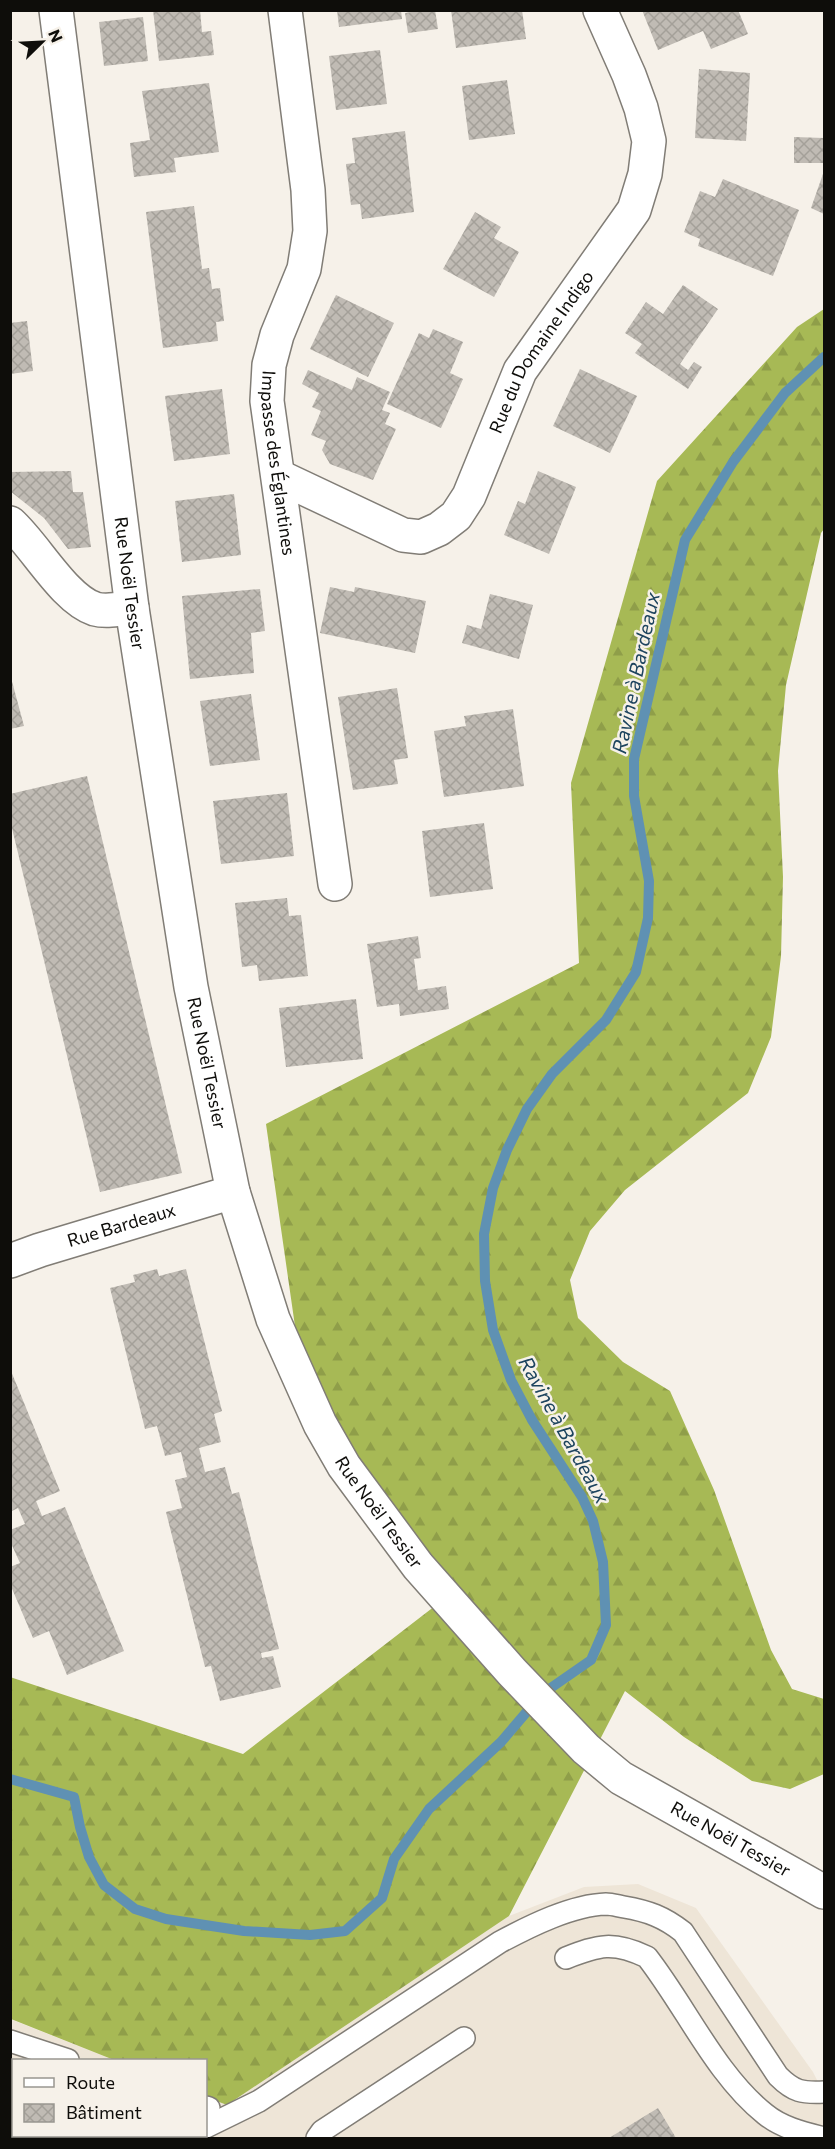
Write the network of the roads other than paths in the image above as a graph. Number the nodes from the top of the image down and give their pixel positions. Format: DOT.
graph roads {
  1 [pos="57,10"];
  2 [pos="285,10"];
  3 [pos="600,10"];
  4 [pos="280,477"];
  5 [pos="10,523"];
  6 [pos="132,608"];
  7 [pos="335,884"];
  8 [pos="233,1192"];
  9 [pos="10,1261"];
  10 [pos="820,1893"];
  11 [pos="578,1909"];
  12 [pos="542,1937"];
  13 [pos="566,1958"];
  14 [pos="464,2038"];
  15 [pos="10,2041"];
  16 [pos="62,2059"];
  17 [pos="825,2092"];
  18 [pos="207,2114"];
  19 [pos="825,2138"];
  20 [pos="317,2139"];
  1 -- 6 [label="street, Rue Noël Tessier"];
  2 -- 4 [label="street, Impasse des Églantines"];
  3 -- 4 [label="street, Rue du Domaine Indigo"];
  4 -- 7 [label="street, Impasse des Églantines"];
  5 -- 6 [label="street"];
  6 -- 8 [label="street, Rue Noël Tessier"];
  8 -- 9 [label="street, Rue Bardeaux"];
  8 -- 10 [label="street, Rue Noël Tessier"];
  11 -- 12 [label="lane"];
  11 -- 17 [label="lane"];
  11 -- 18 [label="lane"];
  13 -- 19 [label="lane"];
  14 -- 20 [label="lane"];
  15 -- 16 [label="lane"];
}
